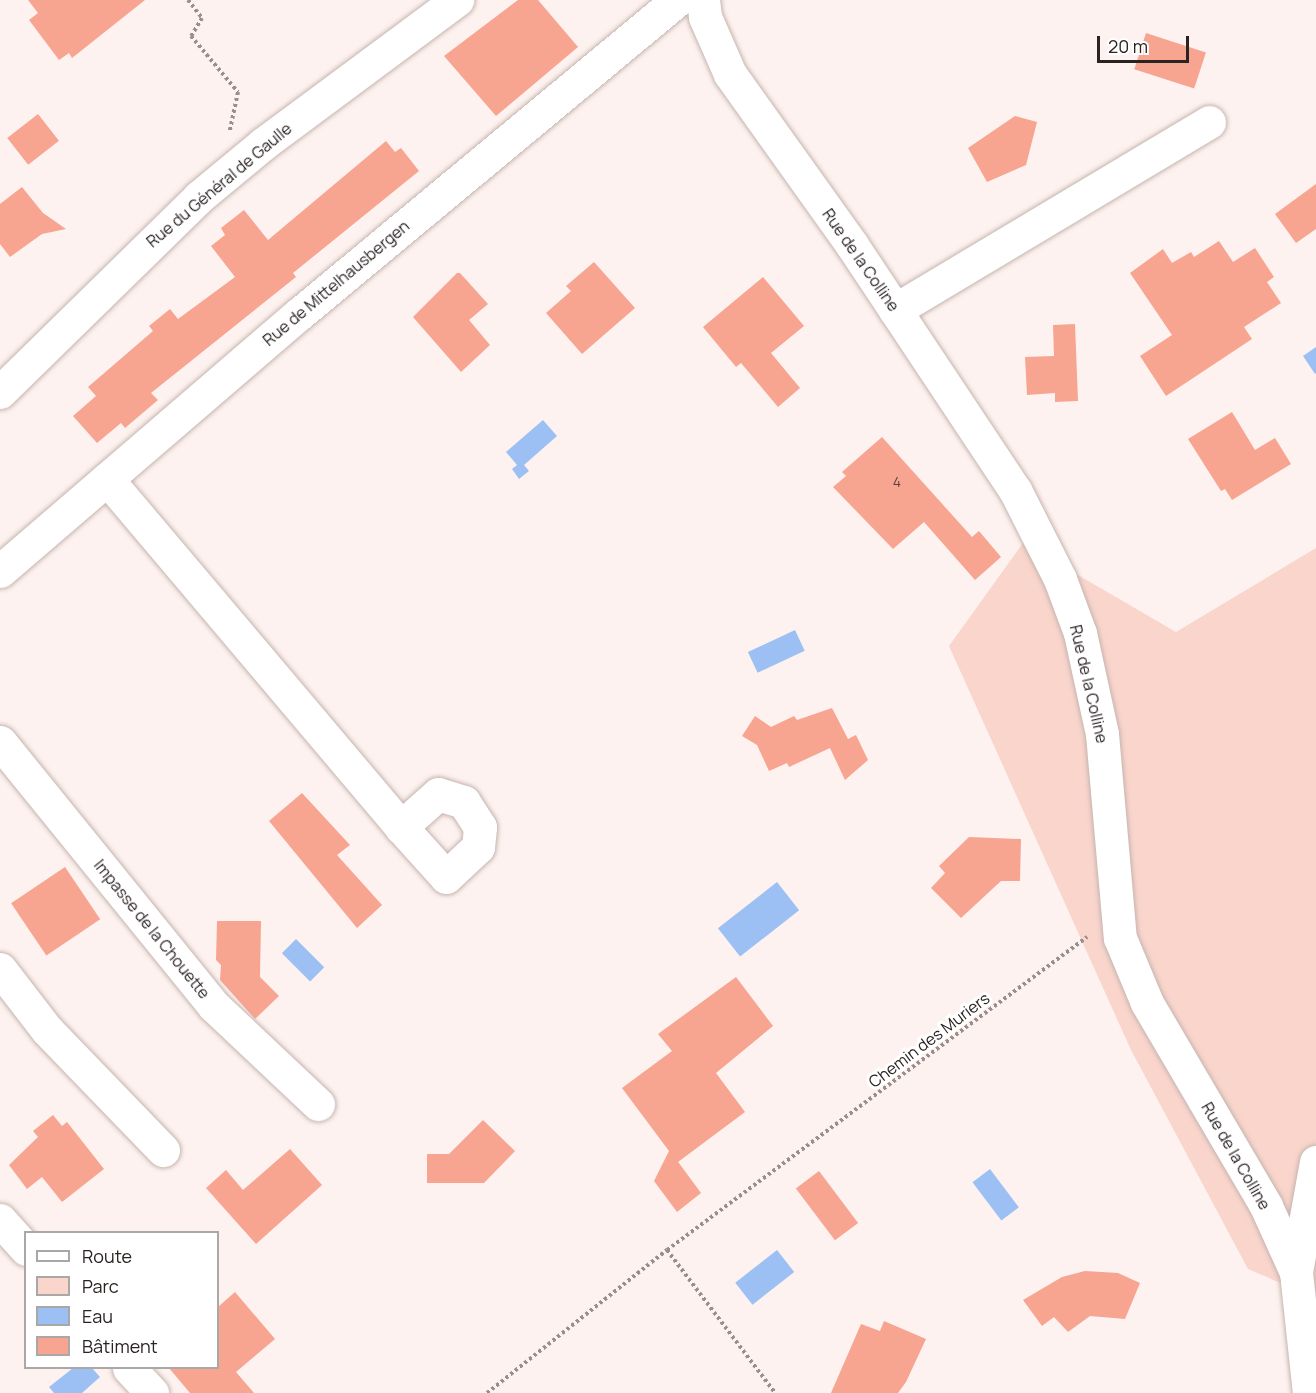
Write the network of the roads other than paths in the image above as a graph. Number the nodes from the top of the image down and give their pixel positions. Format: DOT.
graph roads {
  1 [pos="457,0"];
  2 [pos="677,0"];
  3 [pos="703,0"];
  4 [pos="1209,122"];
  5 [pos="895,310"];
  6 [pos="0,392"];
  7 [pos="107,479"];
  8 [pos="0,571"];
  9 [pos="0,742"];
  10 [pos="401,827"];
  11 [pos="0,969"];
  12 [pos="318,1104"];
  13 [pos="163,1150"];
  14 [pos="1316,1162"];
  15 [pos="0,1220"];
  16 [pos="24,1247"];
  17 [pos="1296,1272"];
  18 [pos="130,1369"];
  19 [pos="152,1393"];
  20 [pos="1309,1393"];
  1 -- 6 [label="street, Rue du Général de Gaulle"];
  2 -- 7 [label="street, Rue de Mittelhausbergen"];
  3 -- 5 [label="street, Rue de la Colline"];
  4 -- 5 [label="street"];
  5 -- 17 [label="street, Rue de la Colline"];
  7 -- 8 [label="street, Rue de Mittelhausbergen"];
  7 -- 10 [label="street"];
  9 -- 12 [label="street, Impasse de la Chouette"];
  11 -- 13 [label="street"];
  14 -- 17 [label="street"];
  15 -- 16 [label="street"];
  17 -- 20 [label="street, Rue de la Colline"];
  18 -- 19 [label="street"];
}
